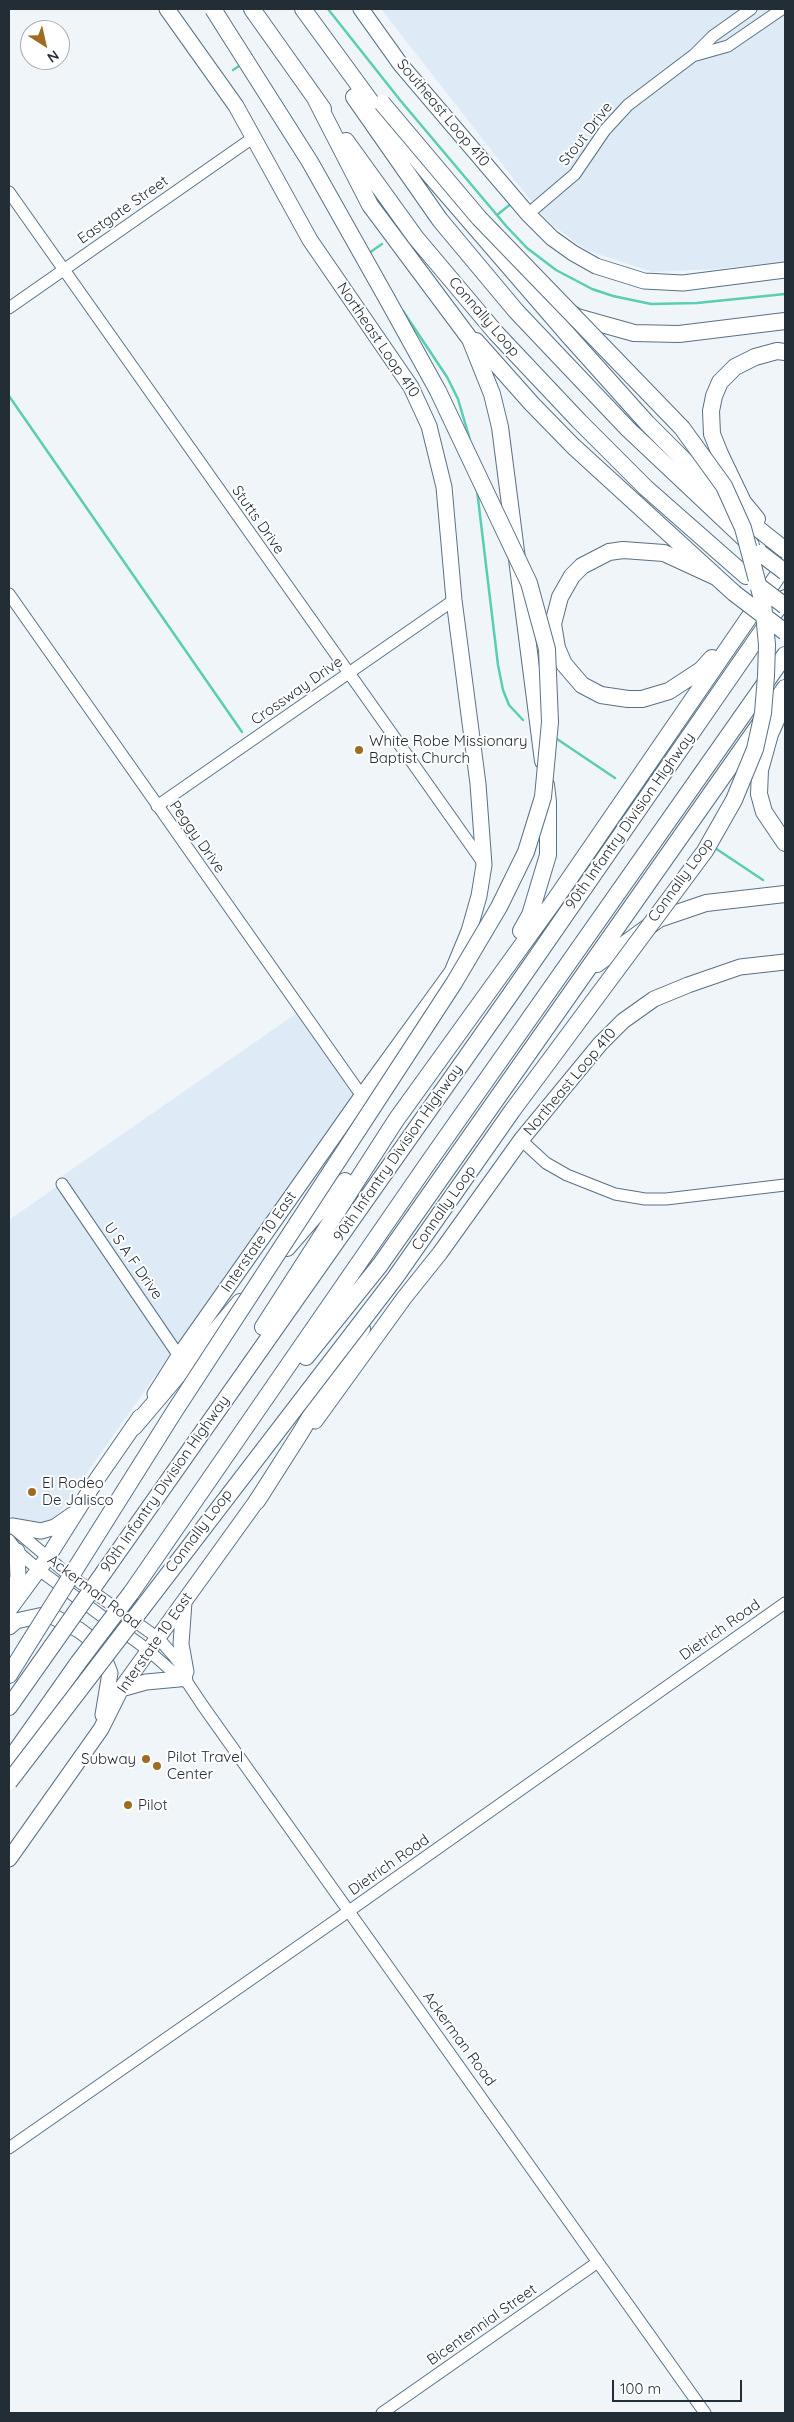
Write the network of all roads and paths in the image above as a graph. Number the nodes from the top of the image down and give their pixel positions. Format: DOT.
graph roads {
  1 [pos="167,9"];
  2 [pos="213,9"];
  3 [pos="252,9"];
  4 [pos="293,9"];
  5 [pos="303,9"];
  6 [pos="315,9"];
  7 [pos="361,9"];
  8 [pos="751,9"];
  9 [pos="782,9"];
  10 [pos="694,56"];
  11 [pos="316,100"];
  12 [pos="254,138"];
  13 [pos="9,192"];
  14 [pos="528,214"];
  15 [pos="63,269"];
  16 [pos="785,270"];
  17 [pos="526,284"];
  18 [pos="443,304"];
  19 [pos="9,308"];
  20 [pos="785,321"];
  21 [pos="785,352"];
  22 [pos="780,545"];
  23 [pos="785,565"];
  24 [pos="785,572"];
  25 [pos="716,577"];
  26 [pos="9,594"];
  27 [pos="785,598"];
  28 [pos="454,600"];
  29 [pos="785,606"];
  30 [pos="746,622"];
  31 [pos="785,632"];
  32 [pos="785,655"];
  33 [pos="348,674"];
  34 [pos="785,688"];
  35 [pos="785,700"];
  36 [pos="157,806"];
  37 [pos="785,842"];
  38 [pos="484,865"];
  39 [pos="785,894"];
  40 [pos="785,962"];
  41 [pos="577,986"];
  42 [pos="474,1010"];
  43 [pos="362,1096"];
  44 [pos="396,1120"];
  45 [pos="470,1138"];
  46 [pos="521,1140"];
  47 [pos="62,1184"];
  48 [pos="785,1185"];
  49 [pos="179,1356"];
  50 [pos="134,1427"];
  51 [pos="172,1473"];
  52 [pos="257,1501"];
  53 [pos="192,1506"];
  54 [pos="75,1513"];
  55 [pos="12,1535"];
  56 [pos="43,1563"];
  57 [pos="184,1601"];
  58 [pos="785,1603"];
  59 [pos="9,1606"];
  60 [pos="9,1610"];
  61 [pos="9,1627"];
  62 [pos="153,1644"];
  63 [pos="9,1675"];
  64 [pos="184,1678"];
  65 [pos="121,1689"];
  66 [pos="9,1707"];
  67 [pos="100,1729"];
  68 [pos="9,1761"];
  69 [pos="9,1782"];
  70 [pos="9,1858"];
  71 [pos="349,1912"];
  72 [pos="9,2148"];
  73 [pos="598,2262"];
  74 [pos="382,2413"];
  75 [pos="705,2413"];
  1 -- 12 [label="main road, Northeast Loop 410"];
  2 -- 63 [label="highway, bridge"];
  3 -- 11 [label="highway, Connally Loop"];
  4 -- 24 [label="highway, Connally Loop, bridge"];
  5 -- 17 [label="highway"];
  6 -- 69 [label="highway, Connally Loop, bridge"];
  7 -- 14 [label="main road, Southeast Loop 410"];
  8 -- 10 [label="street, Stout Drive"];
  9 -- 10 [label="street, Stout Drive"];
  10 -- 14 [label="street, Stout Drive"];
  11 -- 18 [label="highway"];
  11 -- 29 [label="highway, Connally Loop, bridge"];
  12 -- 15 [label="street, Eastgate Street"];
  12 -- 28 [label="main road, Northeast Loop 410"];
  13 -- 15 [label="street, Stutts Drive"];
  14 -- 16 [label="main road"];
  15 -- 19 [label="street, Eastgate Street"];
  15 -- 33 [label="street, Stutts Drive"];
  17 -- 20 [label="highway"];
  17 -- 22 [label="highway"];
  18 -- 25 [label="highway"];
  18 -- 42 [label="highway"];
  21 -- 22 [label="highway"];
  23 -- 30 [label="highway"];
  25 -- 30 [label="highway"];
  25 -- 31 [label="highway, bridge"];
  26 -- 36 [label="street, Peggy Drive"];
  27 -- 51 [label="highway, 90th Infantry Division Highway"];
  28 -- 33 [label="street, Crossway Drive"];
  28 -- 38 [label="main road, Northeast Loop 410"];
  30 -- 42 [label="highway"];
  32 -- 53 [label="highway, 90th Infantry Division Highway"];
  33 -- 36 [label="street, Crossway Drive"];
  33 -- 38 [label="street, Stutts Drive"];
  34 -- 41 [label="highway"];
  35 -- 37 [label="highway"];
  36 -- 43 [label="street, Peggy Drive"];
  38 -- 43 [label="main road, Interstate 10 East"];
  39 -- 41 [label="highway"];
  40 -- 46 [label="main road, Northeast Loop 410"];
  41 -- 45 [label="highway"];
  42 -- 44 [label="highway"];
  43 -- 49 [label="main road, Interstate 10 East"];
  44 -- 50 [label="highway"];
  44 -- 51 [label="highway"];
  45 -- 52 [label="highway"];
  45 -- 53 [label="highway"];
  46 -- 48 [label="street"];
  46 -- 52 [label="main road, Interstate 10 East"];
  47 -- 49 [label="street, U S A F Drive"];
  49 -- 50 [label="main road, Interstate 10 East"];
  50 -- 54 [label="main road, Interstate 10 East"];
  51 -- 66 [label="highway, 90th Infantry Division Highway, bridge"];
  52 -- 57 [label="main road, Interstate 10 East"];
  53 -- 68 [label="highway, 90th Infantry Division Highway, bridge"];
  54 -- 55 [label="main road"];
  54 -- 56 [label="main road, Interstate 10 East"];
  55 -- 56 [label="street, Ackerman Road"];
  55 -- 56 [label="street, Ackerman Road"];
  55 -- 59 [label="main road"];
  56 -- 60 [label="main road, Interstate 10 East"];
  56 -- 62 [label="street, Ackerman Road"];
  57 -- 62 [label="main road, Interstate 10 East"];
  57 -- 64 [label="main road"];
  58 -- 71 [label="street, Dietrich Road"];
  61 -- 67 [label="main road"];
  62 -- 64 [label="street, Ackerman Road"];
  62 -- 65 [label="main road, Interstate 10 East"];
  64 -- 65 [label="main road"];
  64 -- 71 [label="street, Ackerman Road"];
  65 -- 67 [label="main road, Interstate 10 East"];
  67 -- 70 [label="main road, Interstate 10 East"];
  71 -- 72 [label="street, Dietrich Road"];
  71 -- 73 [label="street, Ackerman Road"];
  73 -- 74 [label="street, Bicentennial Street"];
  73 -- 75 [label="street, Ackerman Road"];
}
